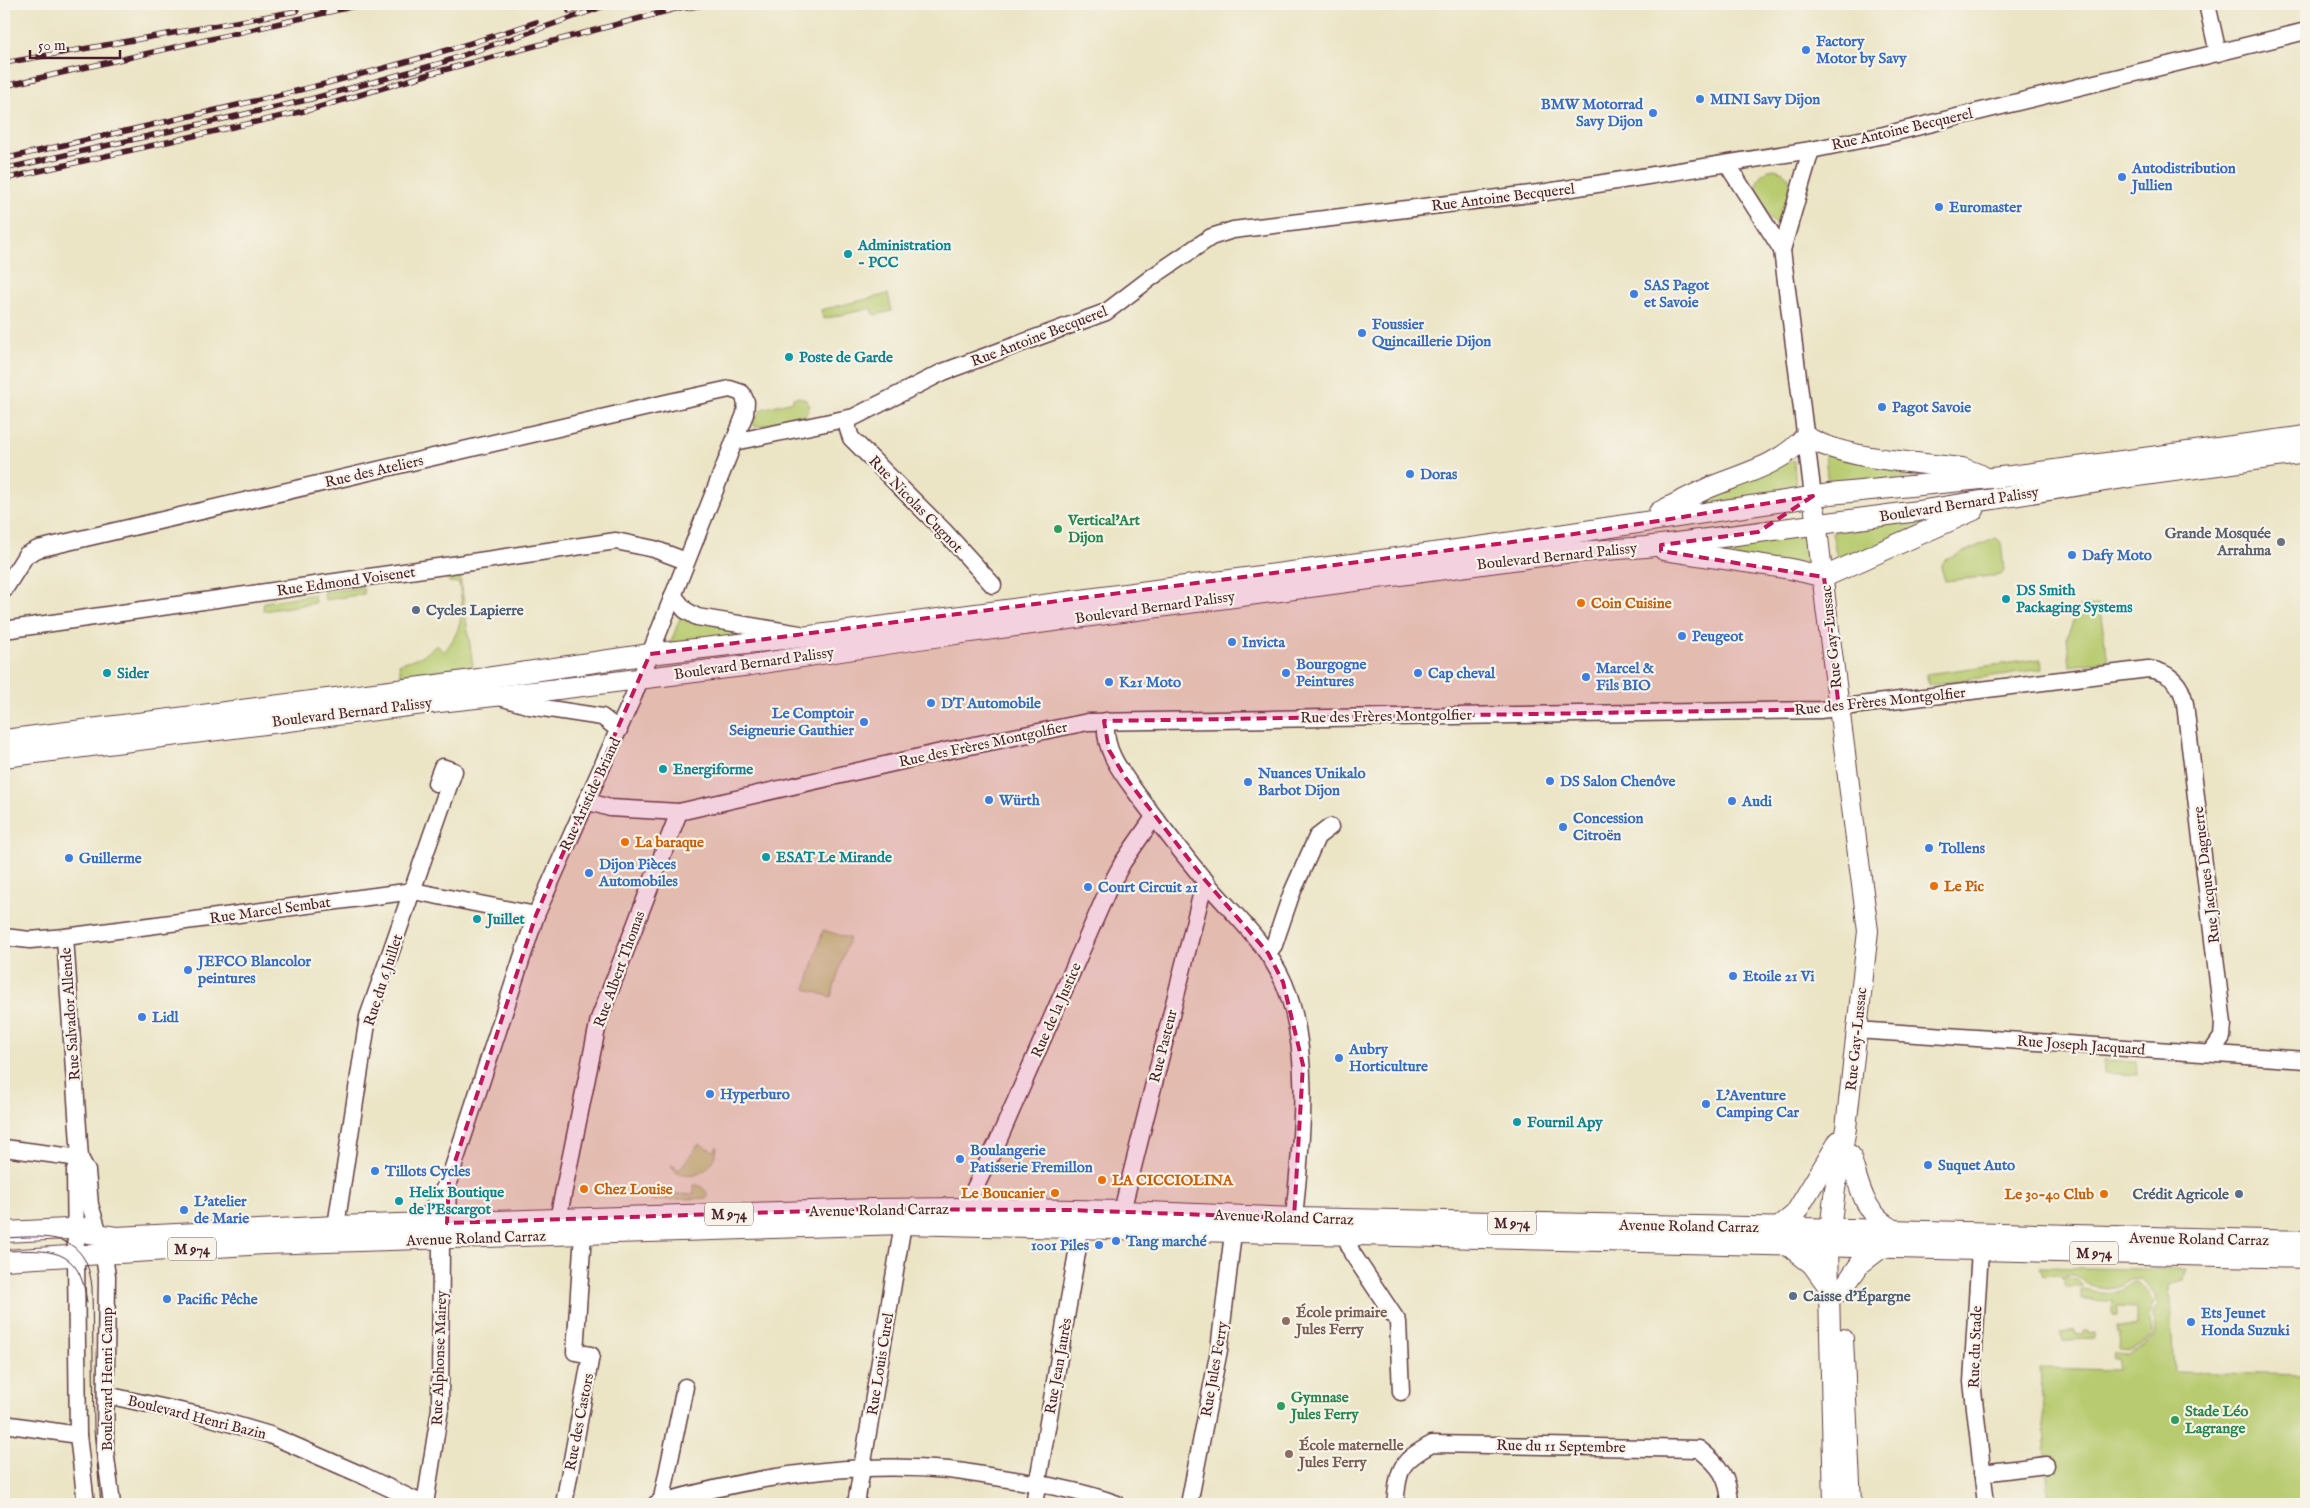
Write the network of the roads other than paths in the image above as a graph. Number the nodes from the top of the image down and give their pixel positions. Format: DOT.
graph roads {
  1 [pos="2207,4"];
  2 [pos="2306,31"];
  3 [pos="2218,53"];
  4 [pos="1811,150"];
  5 [pos="1727,164"];
  6 [pos="1782,250"];
  7 [pos="745,414"];
  8 [pos="844,420"];
  9 [pos="1805,436"];
  10 [pos="2306,436"];
  11 [pos="734,442"];
  12 [pos="2306,453"];
  13 [pos="1987,478"];
  14 [pos="1877,488"];
  15 [pos="1813,496"];
  16 [pos="2001,498"];
  17 [pos="1634,524"];
  18 [pos="1817,524"];
  19 [pos="1758,532"];
  20 [pos="1646,547"];
  21 [pos="686,561"];
  22 [pos="1824,577"];
  23 [pos="6,581"];
  24 [pos="993,585"];
  25 [pos="673,595"];
  26 [pos="4,630"];
  27 [pos="810,636"];
  28 [pos="650,654"];
  29 [pos="640,679"];
  30 [pos="2184,694"];
  31 [pos="497,696"];
  32 [pos="1839,709"];
  33 [pos="1106,721"];
  34 [pos="620,730"];
  35 [pos="4,740"];
  36 [pos="4,757"];
  37 [pos="436,783"];
  38 [pos="586,801"];
  39 [pos="679,812"];
  40 [pos="1156,819"];
  41 [pos="1330,828"];
  42 [pos="1205,880"];
  43 [pos="413,891"];
  44 [pos="536,915"];
  45 [pos="4,937"];
  46 [pos="64,938"];
  47 [pos="1268,953"];
  48 [pos="1856,1030"];
  49 [pos="2211,1053"];
  50 [pos="2306,1060"];
  51 [pos="1846,1128"];
  52 [pos="4,1148"];
  53 [pos="1850,1155"];
  54 [pos="80,1158"];
  55 [pos="449,1180"];
  56 [pos="965,1208"];
  57 [pos="1122,1211"];
  58 [pos="1294,1218"];
  59 [pos="558,1219"];
  60 [pos="424,1224"];
  61 [pos="903,1224"];
  62 [pos="336,1226"];
  63 [pos="1077,1228"];
  64 [pos="1778,1228"];
  65 [pos="76,1230"];
  66 [pos="98,1231"];
  67 [pos="1896,1231"];
  68 [pos="4,1232"];
  69 [pos="444,1232"];
  70 [pos="1233,1233"];
  71 [pos="583,1234"];
  72 [pos="1345,1234"];
  73 [pos="263,1236"];
  74 [pos="1835,1238"];
  75 [pos="2306,1241"];
  76 [pos="1789,1246"];
  77 [pos="1881,1248"];
  78 [pos="1980,1250"];
  79 [pos="112,1253"];
  80 [pos="77,1256"];
  81 [pos="2306,1258"];
  82 [pos="4,1260"];
  83 [pos="1834,1289"];
  84 [pos="685,1388"];
  85 [pos="1401,1392"];
  86 [pos="106,1395"];
  87 [pos="4,1424"];
  88 [pos="78,1435"];
  89 [pos="2046,1465"];
  90 [pos="862,1469"];
  91 [pos="1982,1474"];
  92 [pos="1038,1483"];
  93 [pos="86,1504"];
  94 [pos="112,1504"];
  95 [pos="424,1504"];
  96 [pos="564,1504"];
  97 [pos="658,1504"];
  98 [pos="856,1504"];
  99 [pos="1034,1504"];
  100 [pos="1117,1504"];
  101 [pos="1189,1504"];
  102 [pos="1395,1504"];
  103 [pos="1730,1504"];
  104 [pos="1834,1504"];
  105 [pos="1851,1504"];
  106 [pos="1986,1504"];
  1 -- 3 [label="street"];
  2 -- 3 [label="street, Rue Antoine Becquerel"];
  3 -- 4 [label="street, Rue Antoine Becquerel"];
  4 -- 5 [label="street, Rue Antoine Becquerel"];
  4 -- 6 [label="street, Rue Gay-Lussac"];
  5 -- 6 [label="street"];
  5 -- 8 [label="street, Rue Antoine Becquerel"];
  6 -- 9 [label="street, Rue Gay-Lussac"];
  7 -- 11 [label="street, Rue Aristide Briand"];
  7 -- 23 [label="street, Rue des Ateliers"];
  8 -- 11 [label="street, Rue Antoine Becquerel"];
  8 -- 24 [label="street, Rue Nicolas Cugnot"];
  9 -- 13 [label="main road"];
  9 -- 15 [label="street, Rue Gay-Lussac"];
  9 -- 17 [label="main road"];
  10 -- 13 [label="main road, Boulevard Bernard Palissy"];
  11 -- 21 [label="street, Rue Aristide Briand"];
  12 -- 16 [label="main road, Boulevard Bernard Palissy"];
  13 -- 14 [label="main road, Boulevard Bernard Palissy"];
  14 -- 15 [label="main road, Boulevard Bernard Palissy"];
  14 -- 18 [label="main road"];
  15 -- 17 [label="main road, Boulevard Bernard Palissy"];
  15 -- 18 [label="main road, Rue Gay-Lussac"];
  15 -- 19 [label="main road"];
  16 -- 18 [label="main road, Boulevard Bernard Palissy"];
  16 -- 22 [label="main road"];
  17 -- 27 [label="main road, Boulevard Bernard Palissy"];
  18 -- 19 [label="main road, Boulevard Bernard Palissy"];
  18 -- 22 [label="main road, Rue Gay-Lussac"];
  19 -- 20 [label="main road, Boulevard Bernard Palissy"];
  20 -- 22 [label="main road"];
  20 -- 29 [label="main road, Boulevard Bernard Palissy"];
  21 -- 25 [label="street, Rue Aristide Briand"];
  21 -- 26 [label="street, Rue Edmond Voisenet"];
  22 -- 32 [label="main road, Rue Gay-Lussac"];
  25 -- 27 [label="street, Boulevard Bernard Palissy"];
  25 -- 28 [label="street, Rue Aristide Briand"];
  27 -- 28 [label="main road, Boulevard Bernard Palissy"];
  28 -- 29 [label="street, Rue Aristide Briand"];
  28 -- 35 [label="main road, Boulevard Bernard Palissy"];
  29 -- 31 [label="main road, Boulevard Bernard Palissy"];
  29 -- 34 [label="street, Rue Aristide Briand"];
  30 -- 32 [label="street, Rue des Frères Montgolfier"];
  30 -- 49 [label="street, Rue Jacques Daguerre"];
  31 -- 34 [label="street"];
  31 -- 36 [label="main road, Boulevard Bernard Palissy"];
  32 -- 33 [label="street, Rue des Frères Montgolfier"];
  32 -- 48 [label="main road, Rue Gay-Lussac"];
  33 -- 39 [label="street, Rue des Frères Montgolfier"];
  33 -- 40 [label="street"];
  34 -- 38 [label="street, Rue Aristide Briand"];
  37 -- 43 [label="street, Rue du 6 Juillet"];
  38 -- 39 [label="street, Rue des Frères Montgolfier"];
  38 -- 44 [label="street, Rue Aristide Briand"];
  39 -- 59 [label="street, Rue Albert Thomas"];
  40 -- 42 [label="street"];
  40 -- 56 [label="street, Rue de la Justice"];
  41 -- 47 [label="street"];
  42 -- 47 [label="street"];
  42 -- 57 [label="street, Rue Pasteur"];
  43 -- 44 [label="street, Rue Marcel Sembat"];
  43 -- 46 [label="street, Rue Marcel Sembat"];
  43 -- 62 [label="street, Rue du 6 Juillet"];
  44 -- 55 [label="street, Rue Aristide Briand"];
  45 -- 46 [label="street, Rue Marcel Sembat"];
  46 -- 54 [label="street, Rue Salvador Allende"];
  47 -- 58 [label="street"];
  48 -- 49 [label="street, Rue Joseph Jacquard"];
  48 -- 51 [label="main road, Rue Gay-Lussac"];
  49 -- 50 [label="street, Rue Joseph Jacquard"];
  51 -- 53 [label="main road, Rue Gay-Lussac"];
  51 -- 64 [label="main road"];
  51 -- 74 [label="main road, Rue Gay-Lussac"];
  52 -- 54 [label="street"];
  53 -- 67 [label="main road"];
  53 -- 74 [label="main road, Rue Gay-Lussac"];
  54 -- 65 [label="street, Boulevard Henri Camp"];
  54 -- 66 [label="street, Boulevard Henri Camp"];
  55 -- 60 [label="street, Rue Aristide Briand"];
  55 -- 69 [label="street, Rue Aristide Briand"];
  56 -- 57 [label="main road, Avenue Roland Carraz / M 974"];
  56 -- 59 [label="main road, Avenue Roland Carraz / M 974"];
  57 -- 58 [label="main road, Avenue Roland Carraz / M 974"];
  57 -- 63 [label="main road"];
  58 -- 64 [label="main road, Avenue Roland Carraz / M 974"];
  59 -- 69 [label="main road, Avenue Roland Carraz / M 974"];
  60 -- 62 [label="main road, Avenue Roland Carraz / M 974"];
  60 -- 69 [label="main road, Avenue Roland Carraz / M 974"];
  61 -- 63 [label="main road, Avenue Roland Carraz / M 974"];
  61 -- 71 [label="main road, Avenue Roland Carraz / M 974"];
  61 -- 90 [label="street, Rue Louis Curel"];
  62 -- 73 [label="main road, Avenue Roland Carraz / M 974"];
  63 -- 70 [label="main road, Avenue Roland Carraz / M 974"];
  63 -- 92 [label="street, Rue Jean Jaurès"];
  64 -- 74 [label="main road, Avenue Roland Carraz / M 974"];
  65 -- 66 [label="main road, M 974"];
  65 -- 68 [label="main road, M 974"];
  65 -- 80 [label="street, Boulevard Henri Camp"];
  66 -- 73 [label="main road, M 974"];
  66 -- 79 [label="street, Boulevard Henri Camp"];
  67 -- 74 [label="main road, Avenue Roland Carraz / M 974"];
  67 -- 75 [label="main road, Avenue Roland Carraz / M 974"];
  69 -- 71 [label="main road, Avenue Roland Carraz / M 974"];
  69 -- 73 [label="main road, Avenue Roland Carraz / M 974"];
  69 -- 95 [label="street, Rue Alphonse Mairey"];
  70 -- 72 [label="main road, Avenue Roland Carraz / M 974"];
  70 -- 101 [label="street, Rue Jules Ferry"];
  71 -- 96 [label="street, Rue des Castors"];
  72 -- 76 [label="main road, Avenue Roland Carraz / M 974"];
  72 -- 85 [label="street"];
  73 -- 79 [label="main road, M 974"];
  74 -- 76 [label="main road, Avenue Roland Carraz / M 974"];
  74 -- 77 [label="main road, Avenue Roland Carraz / M 974"];
  74 -- 83 [label="main road"];
  76 -- 83 [label="main road"];
  77 -- 78 [label="main road, Avenue Roland Carraz / M 974"];
  77 -- 83 [label="main road"];
  78 -- 81 [label="main road, Avenue Roland Carraz / M 974"];
  78 -- 91 [label="street, Rue du Stade"];
  79 -- 80 [label="main road, M 974"];
  79 -- 86 [label="street, Boulevard Henri Camp"];
  80 -- 82 [label="main road, M 974"];
  80 -- 88 [label="street, Boulevard Henri Camp"];
  83 -- 104 [label="main road"];
  83 -- 105 [label="main road"];
  84 -- 97 [label="street"];
  86 -- 94 [label="street, Boulevard Henri Camp"];
  86 -- 95 [label="street, Boulevard Henri Bazin"];
  87 -- 88 [label="street"];
  88 -- 93 [label="street, Boulevard Henri Camp"];
  89 -- 91 [label="street"];
  90 -- 92 [label="street"];
  90 -- 97 [label="street"];
  90 -- 98 [label="street, Rue Louis Curel"];
  91 -- 106 [label="street, Rue du Stade"];
  92 -- 99 [label="street, Rue Jean Jaurès"];
  92 -- 100 [label="street"];
  102 -- 103 [label="street, Rue du 11 Septembre"];
}
